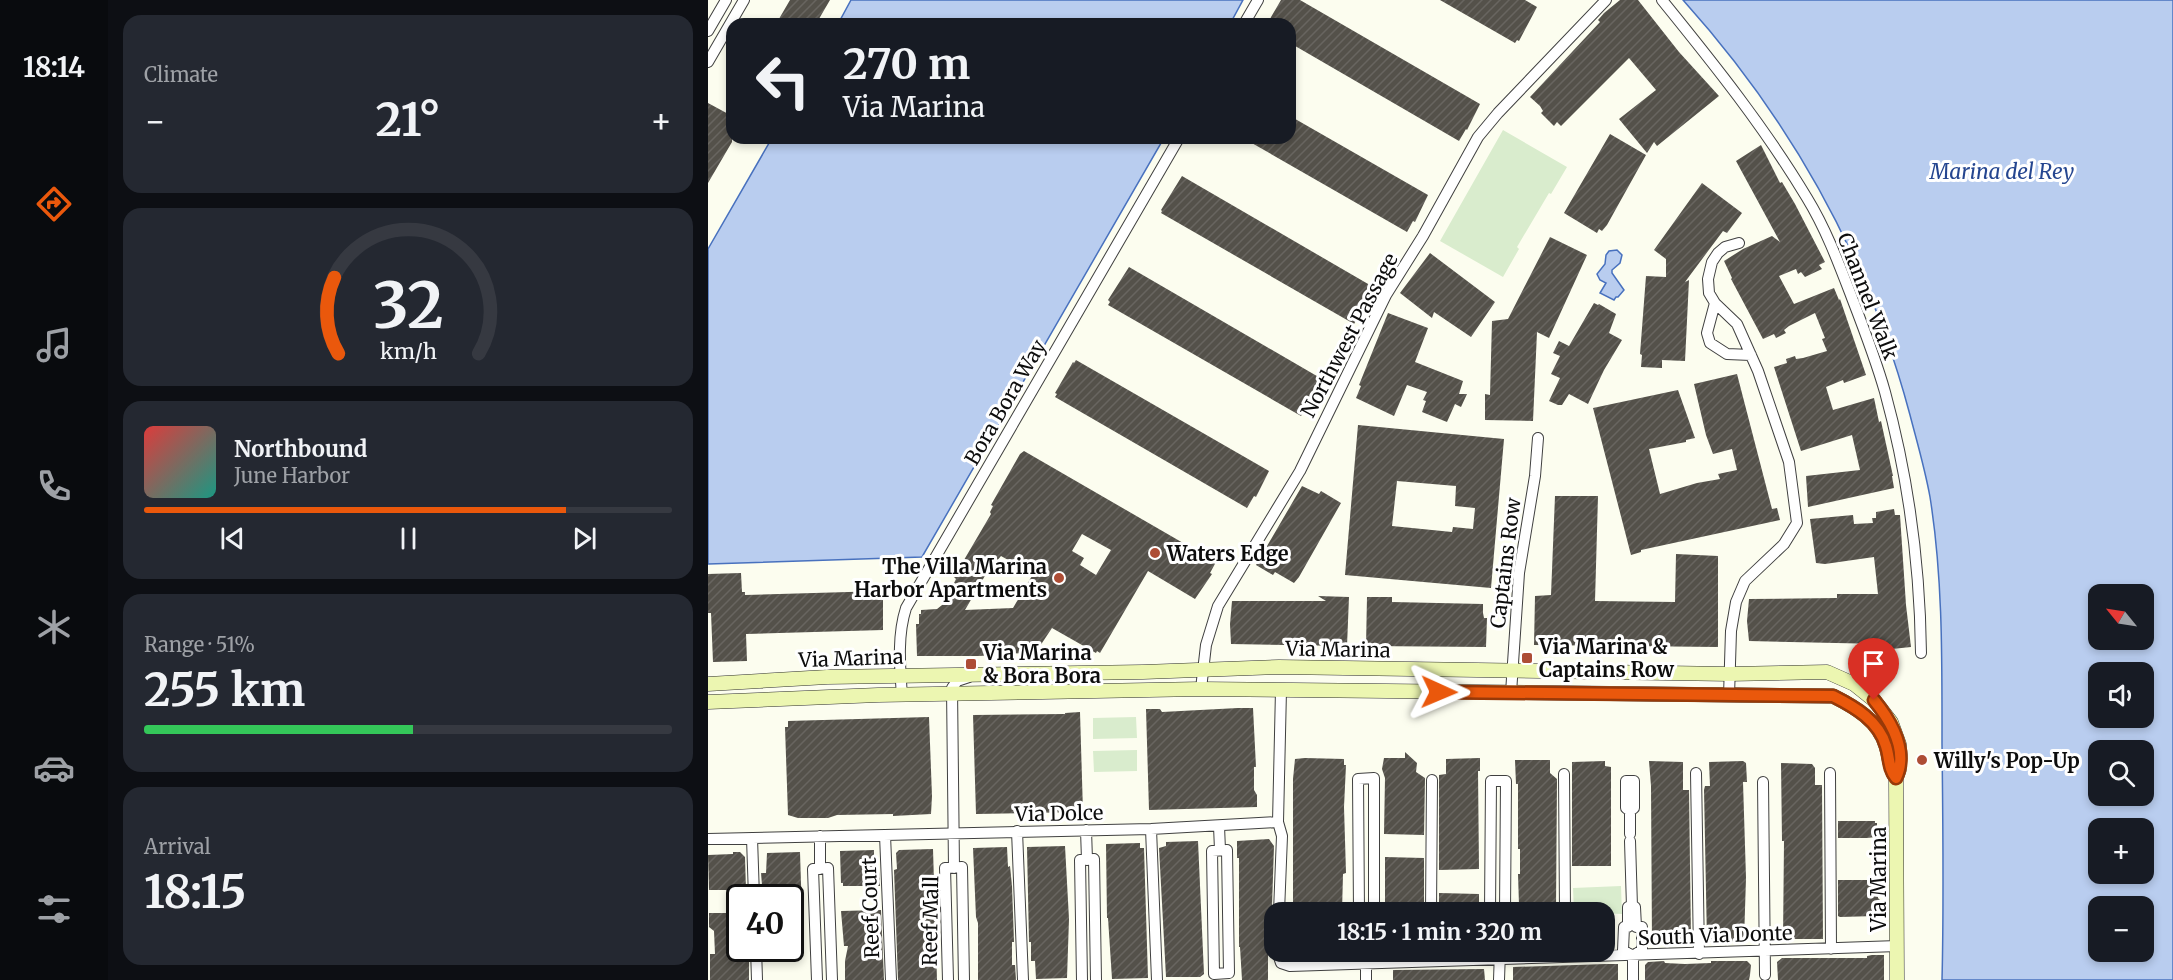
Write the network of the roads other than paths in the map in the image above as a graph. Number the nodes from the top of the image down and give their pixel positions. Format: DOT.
graph roads {
  1 [pos="726,0"];
  2 [pos="744,0"];
  3 [pos="1258,0"];
  4 [pos="1606,0"];
  5 [pos="1662,0"];
  6 [pos="734,18"];
  7 [pos="1248,18"];
  8 [pos="708,30"];
  9 [pos="726,31"];
  10 [pos="708,62"];
  11 [pos="1176,144"];
  12 [pos="1739,243"];
  13 [pos="1715,303"];
  14 [pos="1751,355"];
  15 [pos="1538,438"];
  16 [pos="1921,653"];
  17 [pos="1513,670"];
  18 [pos="1204,671"];
  19 [pos="1730,674"];
  20 [pos="901,676"];
  21 [pos="972,676"];
  22 [pos="708,684"];
  23 [pos="1201,689"];
  24 [pos="1281,690"];
  25 [pos="1511,693"];
  26 [pos="952,694"];
  27 [pos="902,696"];
  28 [pos="1730,696"];
  29 [pos="708,702"];
  30 [pos="1696,773"];
  31 [pos="1830,773"];
  32 [pos="1564,774"];
  33 [pos="1896,778"];
  34 [pos="1432,780"];
  35 [pos="1763,782"];
  36 [pos="1630,811"];
  37 [pos="1278,822"];
  38 [pos="1219,826"];
  39 [pos="1152,829"];
  40 [pos="1086,830"];
  41 [pos="1017,831"];
  42 [pos="955,832"];
  43 [pos="885,834"];
  44 [pos="820,836"];
  45 [pos="752,838"];
  46 [pos="708,839"];
  47 [pos="1087,860"];
  48 [pos="954,868"];
  49 [pos="820,869"];
  50 [pos="754,884"];
  51 [pos="1279,902"];
  52 [pos="1359,902"];
  53 [pos="1374,902"];
  54 [pos="1431,902"];
  55 [pos="1491,902"];
  56 [pos="1505,902"];
  57 [pos="1565,902"];
  58 [pos="1632,907"];
  59 [pos="1898,946"];
  60 [pos="1831,949"];
  61 [pos="1764,952"];
  62 [pos="1699,954"];
  63 [pos="1615,955"];
  64 [pos="1633,956"];
  65 [pos="756,962"];
  66 [pos="1281,962"];
  67 [pos="1375,962"];
  68 [pos="1500,962"];
  69 [pos="1366,963"];
  70 [pos="1765,975"];
  71 [pos="1223,977"];
  72 [pos="757,980"];
  73 [pos="817,980"];
  74 [pos="832,980"];
  75 [pos="891,980"];
  76 [pos="948,980"];
  77 [pos="964,980"];
  78 [pos="1023,980"];
  79 [pos="1082,980"];
  80 [pos="1096,980"];
  81 [pos="1157,980"];
  82 [pos="1366,980"];
  83 [pos="1499,980"];
  84 [pos="1633,980"];
  85 [pos="1897,980"];
  1 -- 8 [label="street"];
  2 -- 6 [label="street"];
  3 -- 7 [label="street"];
  4 -- 18 [label="street, Northwest Passage"];
  5 -- 16 [label="street, Channel Walk"];
  9 -- 10 [label="street"];
  11 -- 20 [label="street, Bora Bora Way"];
  12 -- 13 [label="street"];
  13 -- 14 [label="street"];
  13 -- 14 [label="street"];
  14 -- 19 [label="street"];
  15 -- 17 [label="street, Captains Row"];
  17 -- 18 [label="street, Via Marina"];
  17 -- 19 [label="street, Via Marina"];
  17 -- 25 [label="street, Captains Row"];
  18 -- 21 [label="street, Via Marina"];
  18 -- 23 [label="street, Northwest Passage"];
  19 -- 28 [label="street"];
  19 -- 33 [label="street, Via Marina"];
  20 -- 21 [label="street, Via Marina"];
  20 -- 22 [label="street, Via Marina"];
  20 -- 27 [label="street, Bora Bora Way"];
  21 -- 26 [label="street"];
  23 -- 24 [label="street, Via Marina"];
  23 -- 26 [label="street, Via Marina"];
  24 -- 25 [label="street, Via Marina"];
  24 -- 37 [label="street"];
  25 -- 28 [label="street, Via Marina"];
  26 -- 27 [label="street, Via Marina"];
  26 -- 42 [label="street"];
  27 -- 29 [label="street, Via Marina"];
  28 -- 33 [label="street, Via Marina"];
  30 -- 62 [label="street"];
  31 -- 60 [label="street"];
  32 -- 57 [label="street"];
  33 -- 59 [label="street, Via Marina"];
  34 -- 54 [label="street"];
  35 -- 61 [label="street"];
  36 -- 58 [label="street"];
  37 -- 38 [label="street, Via Dolce"];
  37 -- 51 [label="street"];
  38 -- 39 [label="street, Via Dolce"];
  38 -- 71 [label="street"];
  39 -- 40 [label="street, Via Dolce"];
  39 -- 81 [label="street"];
  40 -- 41 [label="street, Via Dolce"];
  40 -- 47 [label="street"];
  41 -- 42 [label="street, Via Dolce"];
  41 -- 78 [label="street"];
  42 -- 43 [label="street, Via Dolce"];
  42 -- 48 [label="street, Reef Mall"];
  43 -- 44 [label="street, Via Dolce"];
  43 -- 75 [label="street, Reef Court"];
  44 -- 45 [label="street, Via Dolce"];
  44 -- 49 [label="street"];
  45 -- 46 [label="street, Via Dolce"];
  45 -- 50 [label="street"];
  47 -- 79 [label="street"];
  47 -- 80 [label="street"];
  48 -- 76 [label="street, Reef Mall"];
  48 -- 77 [label="street, Reef Mall"];
  49 -- 73 [label="street"];
  49 -- 74 [label="street"];
  52 -- 53 [label="street"];
  55 -- 56 [label="street"];
  58 -- 64 [label="street"];
  58 -- 64 [label="street"];
  59 -- 60 [label="street, South Via Donte"];
  59 -- 85 [label="street, Via Marina"];
  60 -- 61 [label="street, South Via Donte"];
  61 -- 62 [label="street, South Via Donte"];
  61 -- 70 [label="street"];
  62 -- 64 [label="street, South Via Donte"];
  63 -- 64 [label="street, South Via Donte"];
  64 -- 84 [label="street"];
  65 -- 72 [label="street"];
  66 -- 69 [label="street, South Via Donte"];
  67 -- 69 [label="street, South Via Donte"];
  68 -- 83 [label="street"];
  69 -- 82 [label="street"];
}
